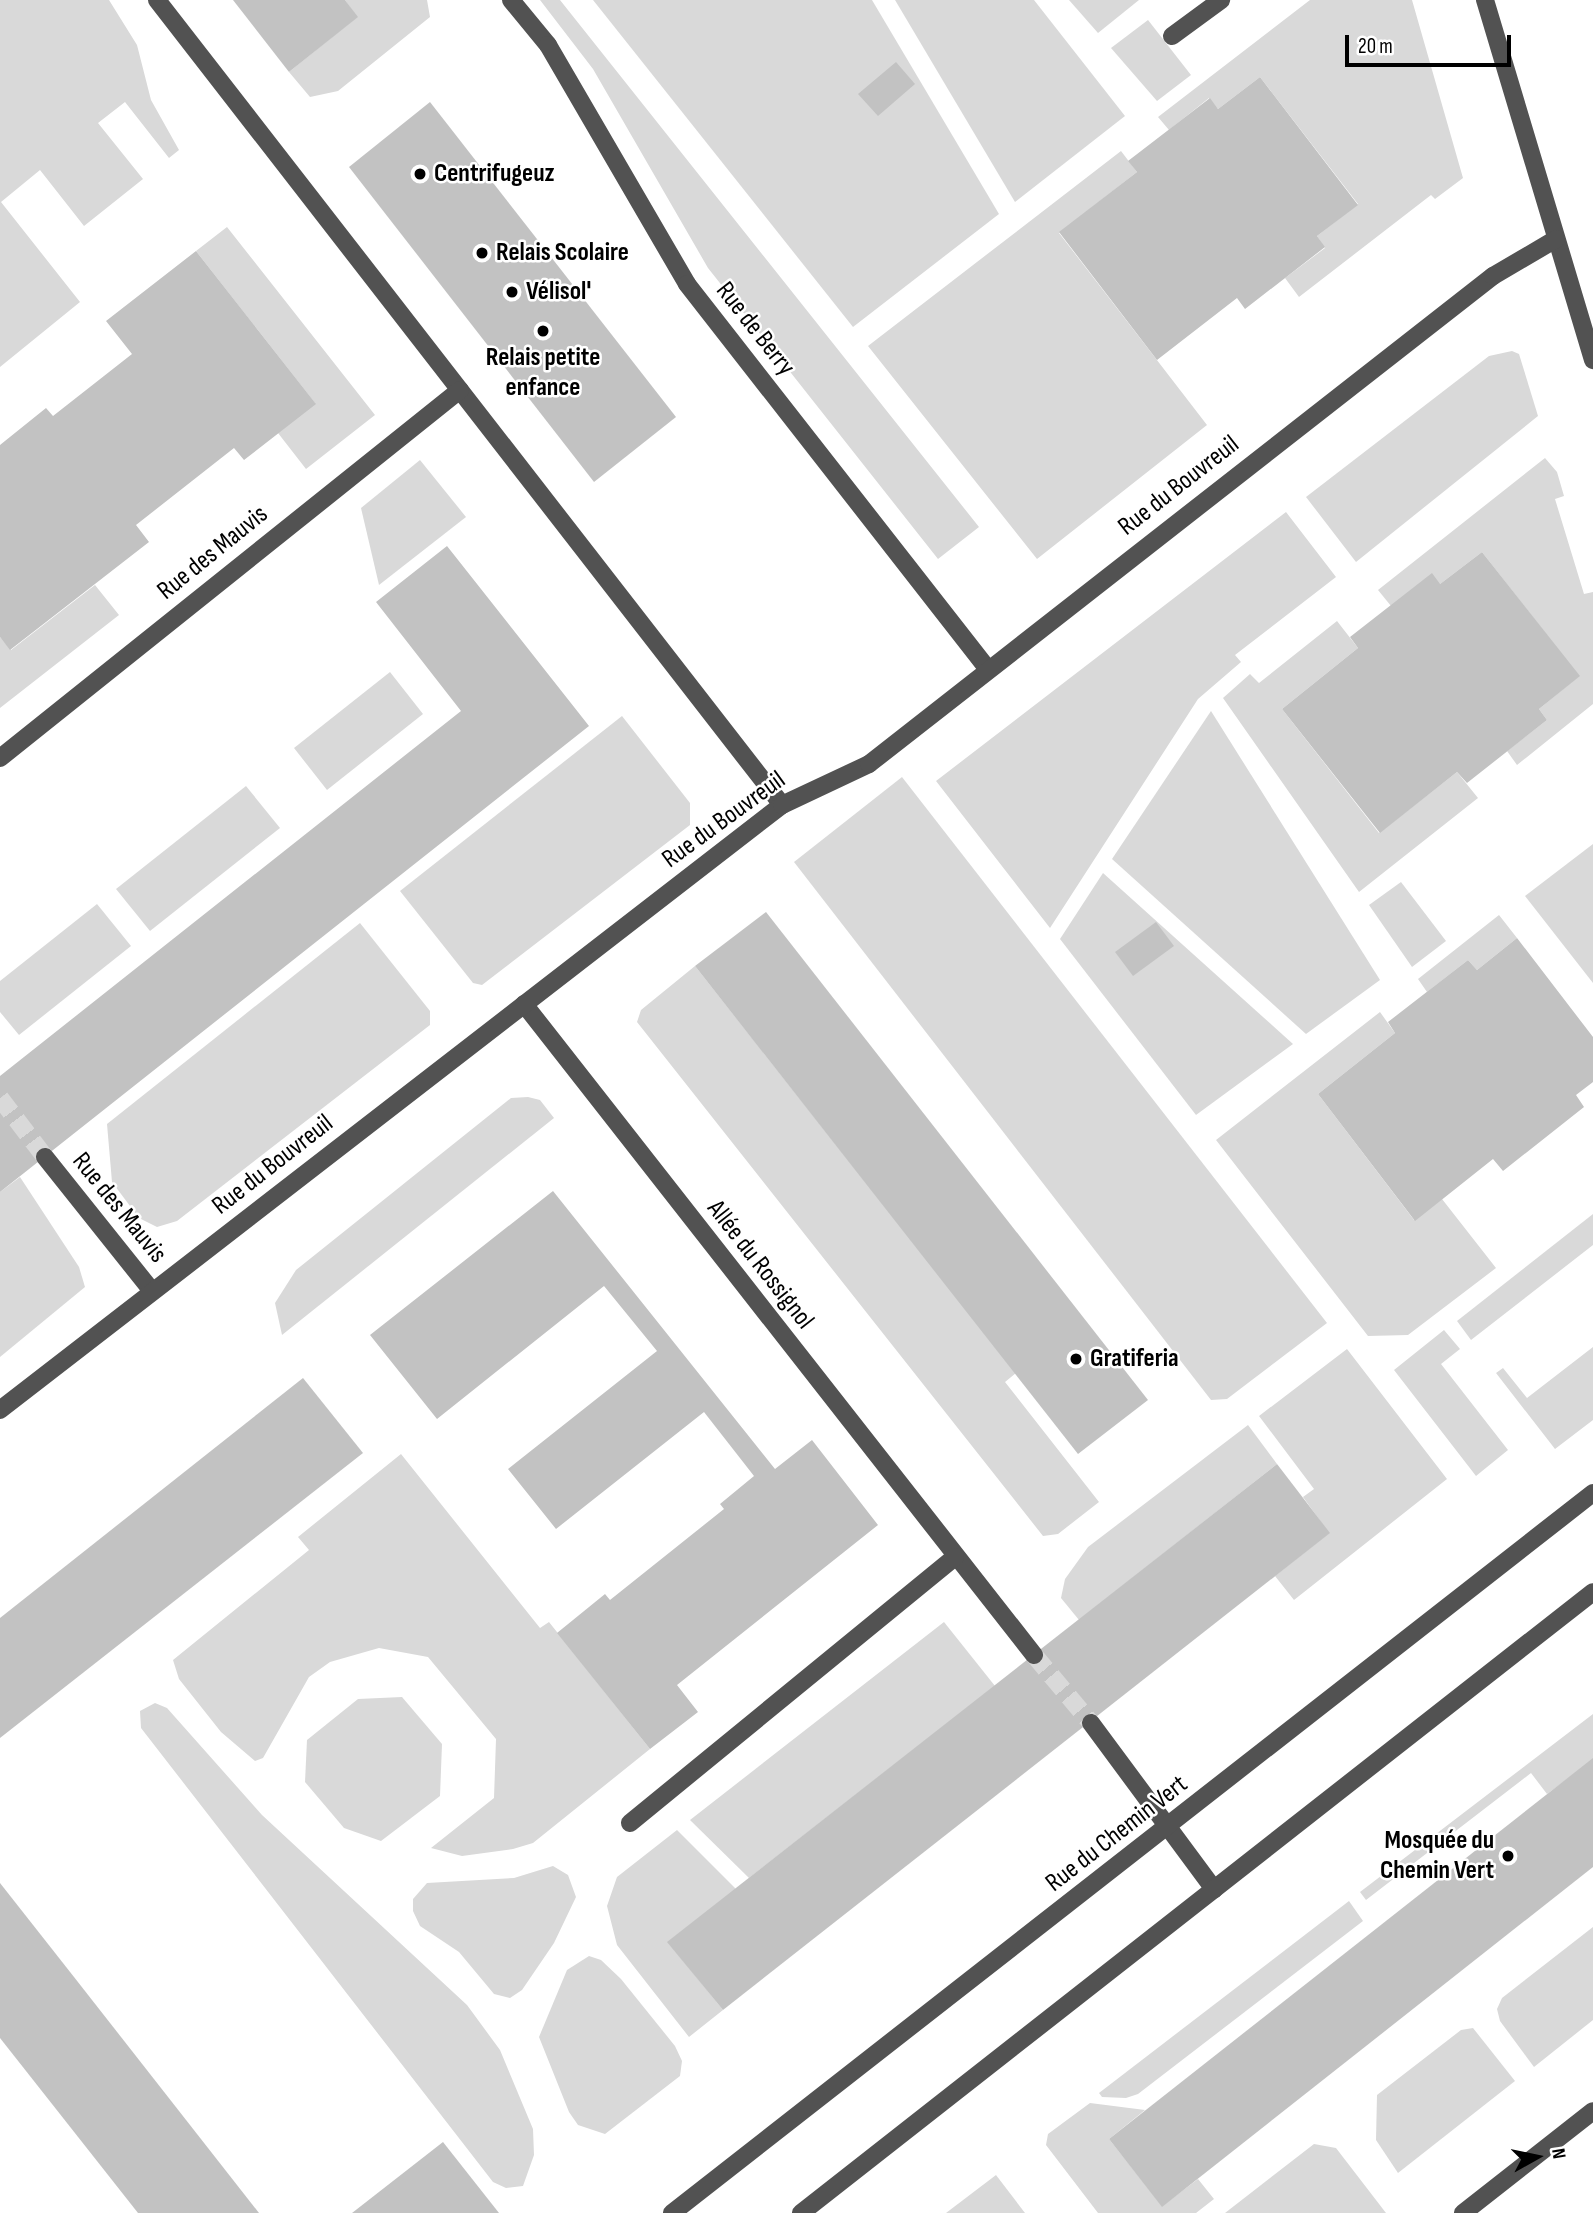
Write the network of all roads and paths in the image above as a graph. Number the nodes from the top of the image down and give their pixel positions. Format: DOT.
graph roads {
  1 [pos="157,0"];
  2 [pos="511,0"];
  3 [pos="1221,0"];
  4 [pos="1485,0"];
  5 [pos="1172,36"];
  6 [pos="1556,239"];
  7 [pos="1593,360"];
  8 [pos="460,390"];
  9 [pos="988,669"];
  10 [pos="0,758"];
  11 [pos="782,804"];
  12 [pos="524,1004"];
  13 [pos="46,1157"];
  14 [pos="152,1291"];
  15 [pos="0,1410"];
  16 [pos="1593,1493"];
  17 [pos="956,1558"];
  18 [pos="1593,1592"];
  19 [pos="1034,1655"];
  20 [pos="1091,1723"];
  21 [pos="630,1823"];
  22 [pos="1167,1829"];
  23 [pos="1214,1889"];
  24 [pos="1593,2111"];
  25 [pos="672,2213"];
  26 [pos="801,2213"];
  27 [pos="1463,2213"];
  1 -- 8 [label="street"];
  2 -- 9 [label="street, Rue de Berry"];
  3 -- 5 [label="street"];
  4 -- 6 [label="street"];
  6 -- 7 [label="street"];
  6 -- 9 [label="street, Rue du Bouvreuil"];
  8 -- 10 [label="street, Rue des Mauvis"];
  8 -- 11 [label="street"];
  9 -- 11 [label="street, Rue du Bouvreuil"];
  11 -- 12 [label="street, Rue du Bouvreuil"];
  12 -- 14 [label="street, Rue du Bouvreuil"];
  12 -- 17 [label="street, Allée du Rossignol"];
  13 -- 14 [label="street, Rue des Mauvis"];
  14 -- 15 [label="street, Rue du Bouvreuil"];
  16 -- 22 [label="street, Rue du Chemin Vert"];
  17 -- 19 [label="street, Allée du Rossignol"];
  17 -- 21 [label="street"];
  18 -- 23 [label="street"];
  20 -- 22 [label="street"];
  22 -- 23 [label="street"];
  22 -- 25 [label="street, Rue du Chemin Vert"];
  23 -- 26 [label="street"];
  24 -- 27 [label="street"];
}
